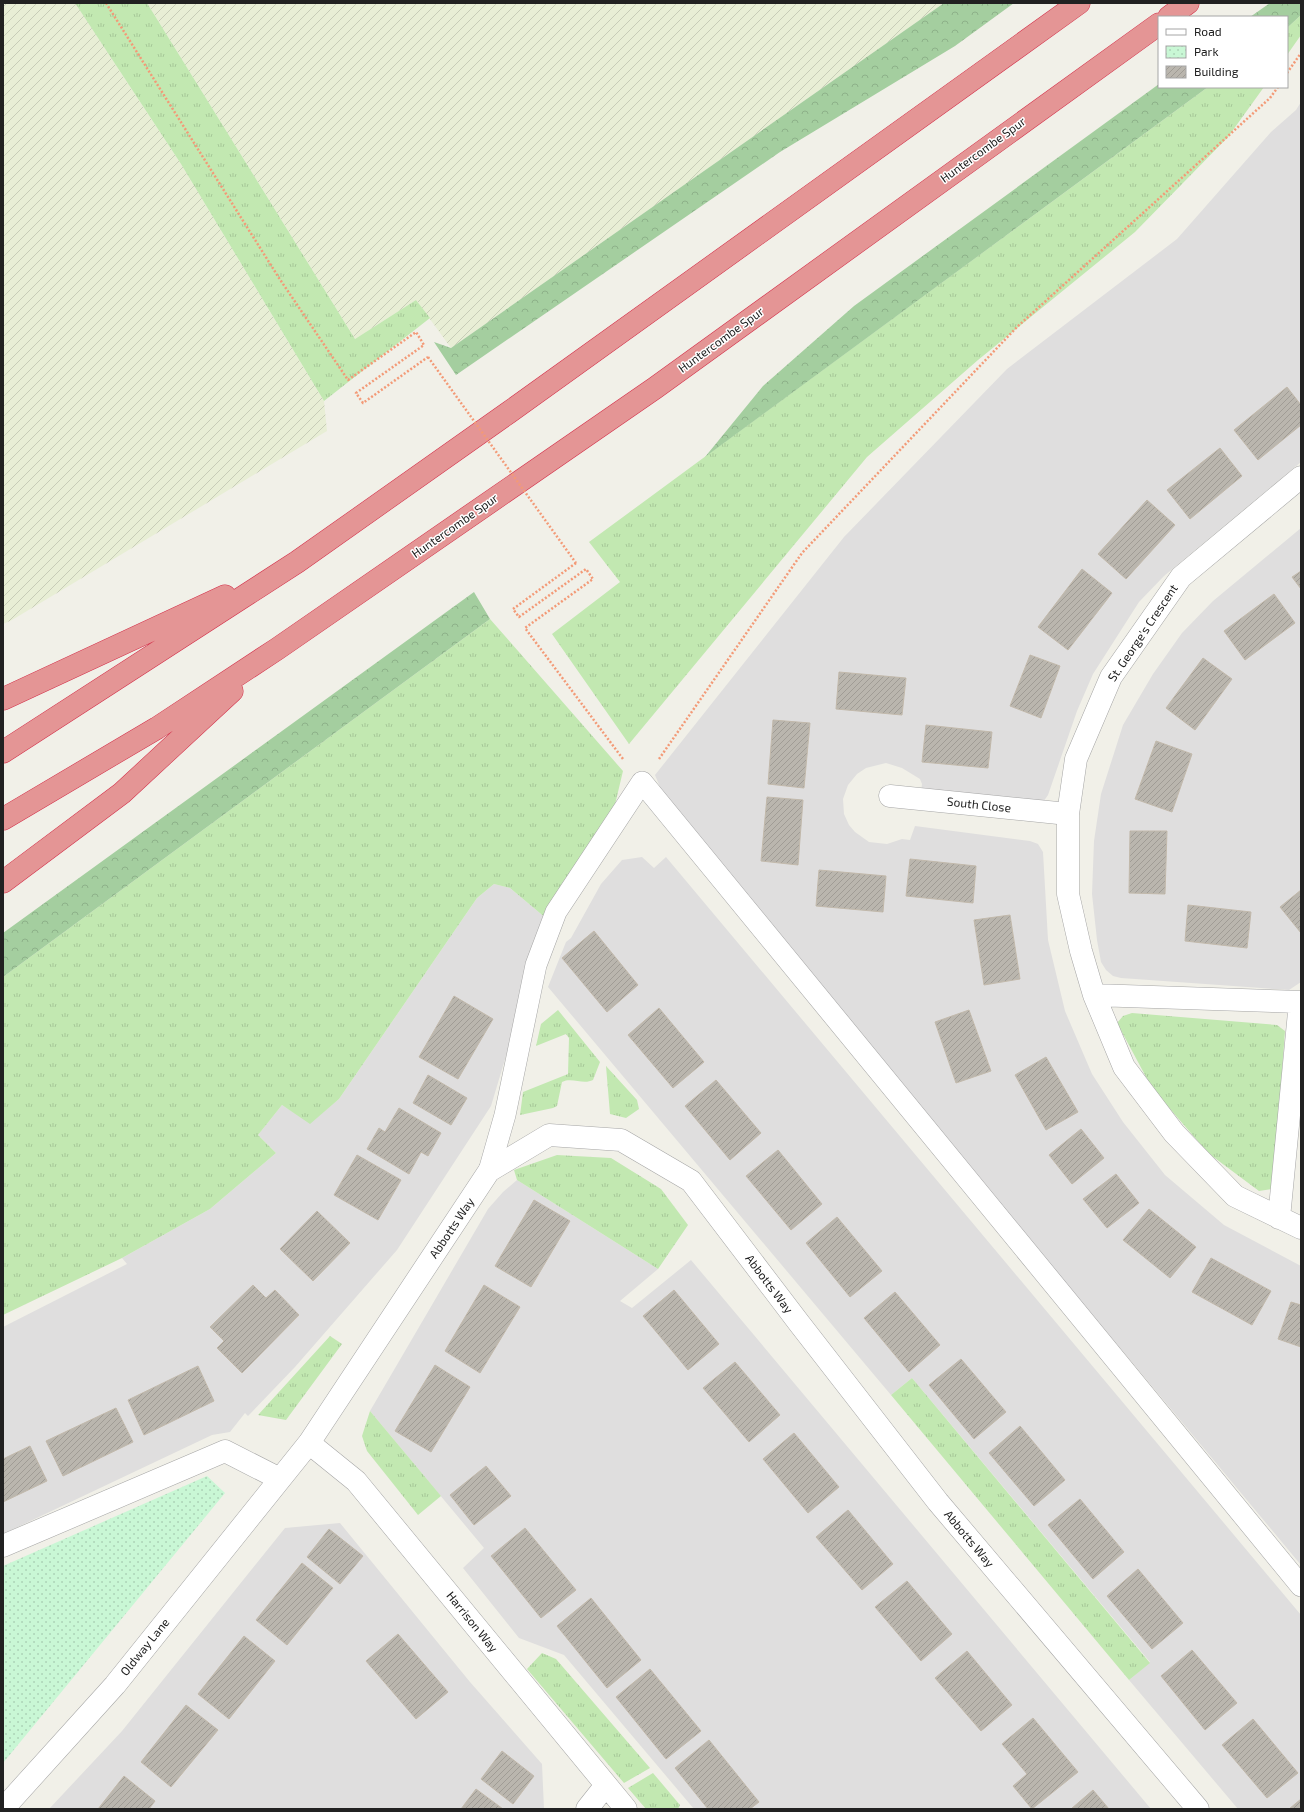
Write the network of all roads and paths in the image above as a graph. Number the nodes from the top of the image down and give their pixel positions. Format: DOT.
graph roads {
  1 [pos="106,3"];
  2 [pos="1079,3"];
  3 [pos="1188,3"];
  4 [pos="1170,16"];
  5 [pos="1158,25"];
  6 [pos="1301,53"];
  7 [pos="1288,72"];
  8 [pos="1277,88"];
  9 [pos="1301,477"];
  10 [pos="297,562"];
  11 [pos="277,649"];
  12 [pos="3,699"];
  13 [pos="3,752"];
  14 [pos="619,756"];
  15 [pos="642,782"];
  16 [pos="890,796"];
  17 [pos="1068,814"];
  18 [pos="3,820"];
  19 [pos="3,882"];
  20 [pos="1094,995"];
  21 [pos="1300,1002"];
  22 [pos="489,1171"];
  23 [pos="1279,1218"];
  24 [pos="1301,1228"];
  25 [pos="309,1443"];
  26 [pos="280,1479"];
  27 [pos="3,1546"];
  28 [pos="1301,1586"];
  29 [pos="606,1785"];
  30 [pos="3,1809"];
  31 [pos="587,1809"];
  32 [pos="626,1809"];
  33 [pos="1198,1809"];
  1 -- 14 [label="path, bridge"];
  2 -- 10 [label="highway"];
  3 -- 4 [label="highway"];
  5 -- 11 [label="highway, Huntercombe Spur"];
  6 -- 7 [label="path"];
  8 -- 15 [label="path"];
  9 -- 17 [label="street, St. George's Crescent"];
  10 -- 12 [label="highway"];
  10 -- 13 [label="highway"];
  11 -- 18 [label="highway"];
  11 -- 19 [label="highway"];
  15 -- 22 [label="lane"];
  15 -- 28 [label="lane"];
  16 -- 17 [label="street, South Close"];
  17 -- 20 [label="street, St. George's Crescent"];
  20 -- 21 [label="street"];
  20 -- 23 [label="street, St. George's Crescent"];
  21 -- 23 [label="street"];
  22 -- 25 [label="street, Abbotts Way"];
  22 -- 33 [label="street, Abbotts Way"];
  23 -- 24 [label="street, St. George's Crescent"];
  25 -- 26 [label="street, Oldway Lane"];
  25 -- 29 [label="street, Harrison Way"];
  26 -- 27 [label="street"];
  26 -- 30 [label="street, Oldway Lane"];
  29 -- 31 [label="street"];
  29 -- 32 [label="street, Harrison Way"];
}
